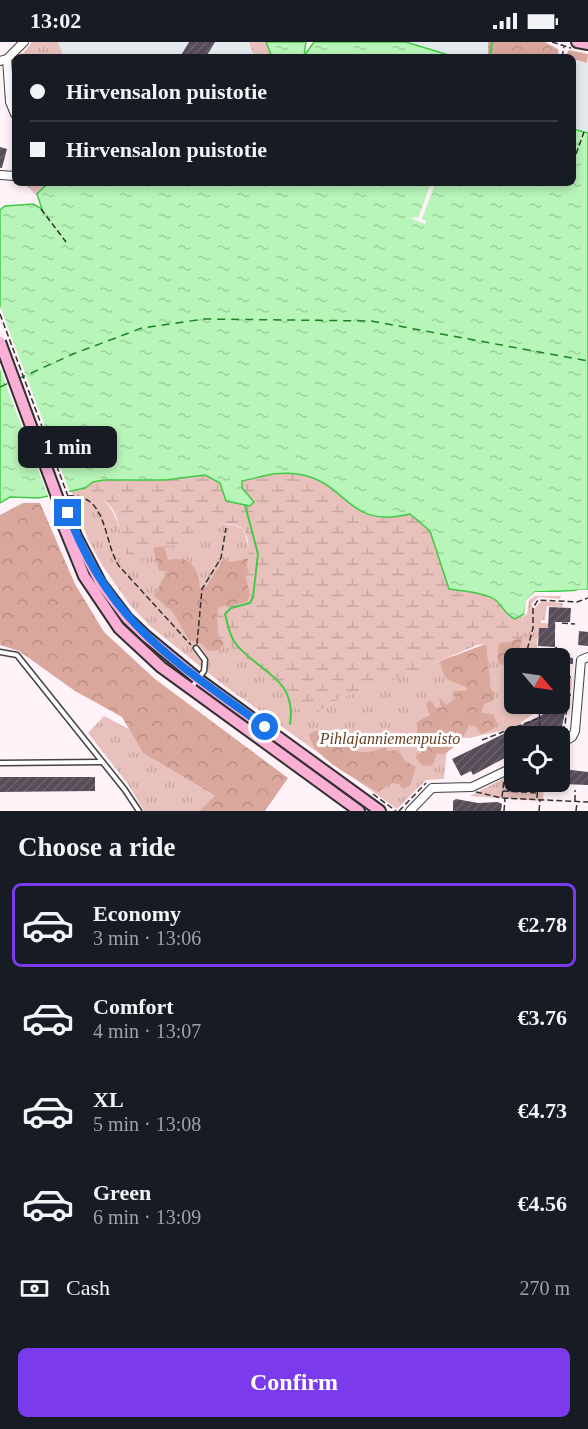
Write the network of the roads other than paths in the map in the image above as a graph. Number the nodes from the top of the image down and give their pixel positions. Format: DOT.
graph roads {
  1 [pos="24,42"];
  2 [pos="577,42"];
  3 [pos="588,44"];
  4 [pos="4,60"];
  5 [pos="12,107"];
  6 [pos="0,342"];
  7 [pos="64,499"];
  8 [pos="196,648"];
  9 [pos="0,651"];
  10 [pos="588,657"];
  11 [pos="198,679"];
  12 [pos="191,688"];
  13 [pos="570,738"];
  14 [pos="102,762"];
  15 [pos="0,763"];
  16 [pos="504,771"];
  17 [pos="139,811"];
  18 [pos="359,811"];
  19 [pos="380,811"];
  20 [pos="413,811"];
  1 -- 4 [label="street"];
  2 -- 3 [label="main road"];
  4 -- 5 [label="street"];
  6 -- 7 [label="main road, bridge"];
  7 -- 11 [label="main road"];
  7 -- 12 [label="main road"];
  8 -- 11 [label="lane"];
  9 -- 14 [label="lane"];
  10 -- 13 [label="street"];
  11 -- 12 [label="lane"];
  11 -- 19 [label="main road"];
  12 -- 18 [label="main road"];
  14 -- 15 [label="lane"];
  14 -- 17 [label="lane"];
  16 -- 20 [label="street"];
}
